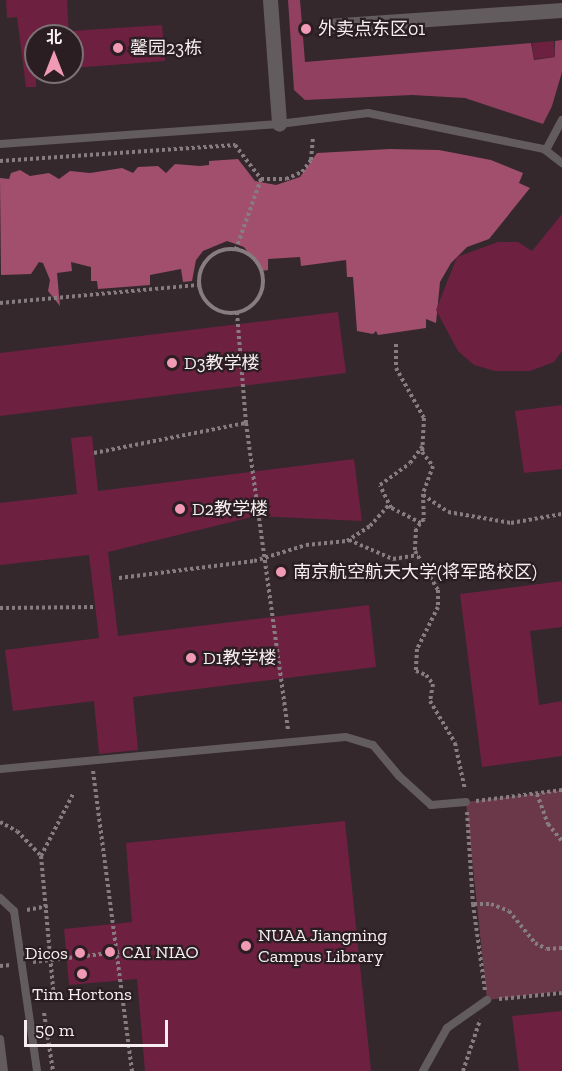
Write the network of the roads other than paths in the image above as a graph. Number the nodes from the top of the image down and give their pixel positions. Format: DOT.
graph roads {
  1 [pos="270,0"];
  2 [pos="562,10"];
  3 [pos="327,26"];
  4 [pos="562,120"];
  5 [pos="279,124"];
  6 [pos="0,144"];
  7 [pos="546,150"];
  8 [pos="562,163"];
  9 [pos="0,769"];
  10 [pos="466,802"];
  11 [pos="0,897"];
  12 [pos="487,1000"];
  13 [pos="0,1039"];
  14 [pos="4,1071"];
  15 [pos="37,1071"];
  16 [pos="423,1071"];
  1 -- 5 [label="street"];
  2 -- 3 [label="street"];
  4 -- 7 [label="lane"];
  5 -- 6 [label="lane"];
  5 -- 7 [label="lane"];
  7 -- 8 [label="lane"];
  9 -- 10 [label="lane"];
  11 -- 15 [label="lane"];
  12 -- 16 [label="lane"];
  13 -- 14 [label="lane"];
}
